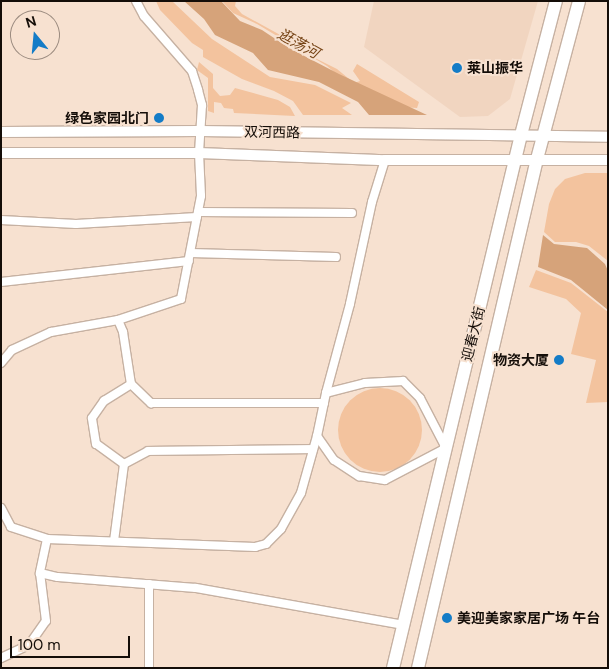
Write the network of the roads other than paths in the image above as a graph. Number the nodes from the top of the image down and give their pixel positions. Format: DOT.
graph roads {
  1 [pos="136,1"];
  2 [pos="556,1"];
  3 [pos="579,1"];
  4 [pos="200,131"];
  5 [pos="1,132"];
  6 [pos="521,135"];
  7 [pos="543,137"];
  8 [pos="608,137"];
  9 [pos="1,153"];
  10 [pos="199,154"];
  11 [pos="537,159"];
  12 [pos="385,160"];
  13 [pos="515,160"];
  14 [pos="608,160"];
  15 [pos="352,213"];
  16 [pos="198,215"];
  17 [pos="1,220"];
  18 [pos="191,253"];
  19 [pos="336,257"];
  20 [pos="190,262"];
  21 [pos="1,282"];
  22 [pos="118,320"];
  23 [pos="1,363"];
  24 [pos="132,384"];
  25 [pos="326,392"];
  26 [pos="324,403"];
  27 [pos="317,436"];
  28 [pos="446,448"];
  29 [pos="313,449"];
  30 [pos="124,464"];
  31 [pos="1,508"];
  32 [pos="47,539"];
  33 [pos="114,541"];
  34 [pos="40,573"];
  35 [pos="150,584"];
  36 [pos="403,625"];
  37 [pos="1,658"];
  38 [pos="149,668"];
  39 [pos="393,668"];
  40 [pos="418,668"];
  1 -- 4 [label="street"];
  2 -- 6 [label="main road, 迎春大街"];
  3 -- 7 [label="main road, 迎春大街"];
  4 -- 5 [label="street, 双河西路"];
  4 -- 6 [label="street, 双河西路"];
  4 -- 10 [label="street"];
  6 -- 7 [label="street, 双河西路"];
  6 -- 13 [label="main road, 迎春大街"];
  7 -- 8 [label="street, 双河西路"];
  7 -- 11 [label="main road, 迎春大街"];
  9 -- 10 [label="street, 双河西路"];
  10 -- 12 [label="street, 双河西路"];
  10 -- 16 [label="street"];
  11 -- 13 [label="street, 双河西路"];
  11 -- 14 [label="street, 双河西路"];
  11 -- 40 [label="main road, 迎春大街"];
  12 -- 13 [label="street, 双河西路"];
  12 -- 25 [label="street"];
  13 -- 28 [label="main road, 迎春大街"];
  15 -- 16 [label="street"];
  16 -- 17 [label="street"];
  16 -- 18 [label="street"];
  18 -- 19 [label="street"];
  18 -- 20 [label="street"];
  20 -- 21 [label="street"];
  20 -- 22 [label="street"];
  22 -- 23 [label="street"];
  22 -- 24 [label="street"];
  24 -- 26 [label="street"];
  24 -- 30 [label="street"];
  25 -- 26 [label="street"];
  25 -- 28 [label="street"];
  26 -- 27 [label="street"];
  27 -- 28 [label="street"];
  27 -- 29 [label="street"];
  28 -- 36 [label="main road, 迎春大街"];
  29 -- 30 [label="street"];
  29 -- 33 [label="street"];
  30 -- 33 [label="street"];
  31 -- 32 [label="street"];
  32 -- 33 [label="street"];
  32 -- 34 [label="street"];
  34 -- 35 [label="street"];
  34 -- 37 [label="street"];
  35 -- 36 [label="street"];
  35 -- 38 [label="street"];
  36 -- 39 [label="main road, 迎春大街"];
}
